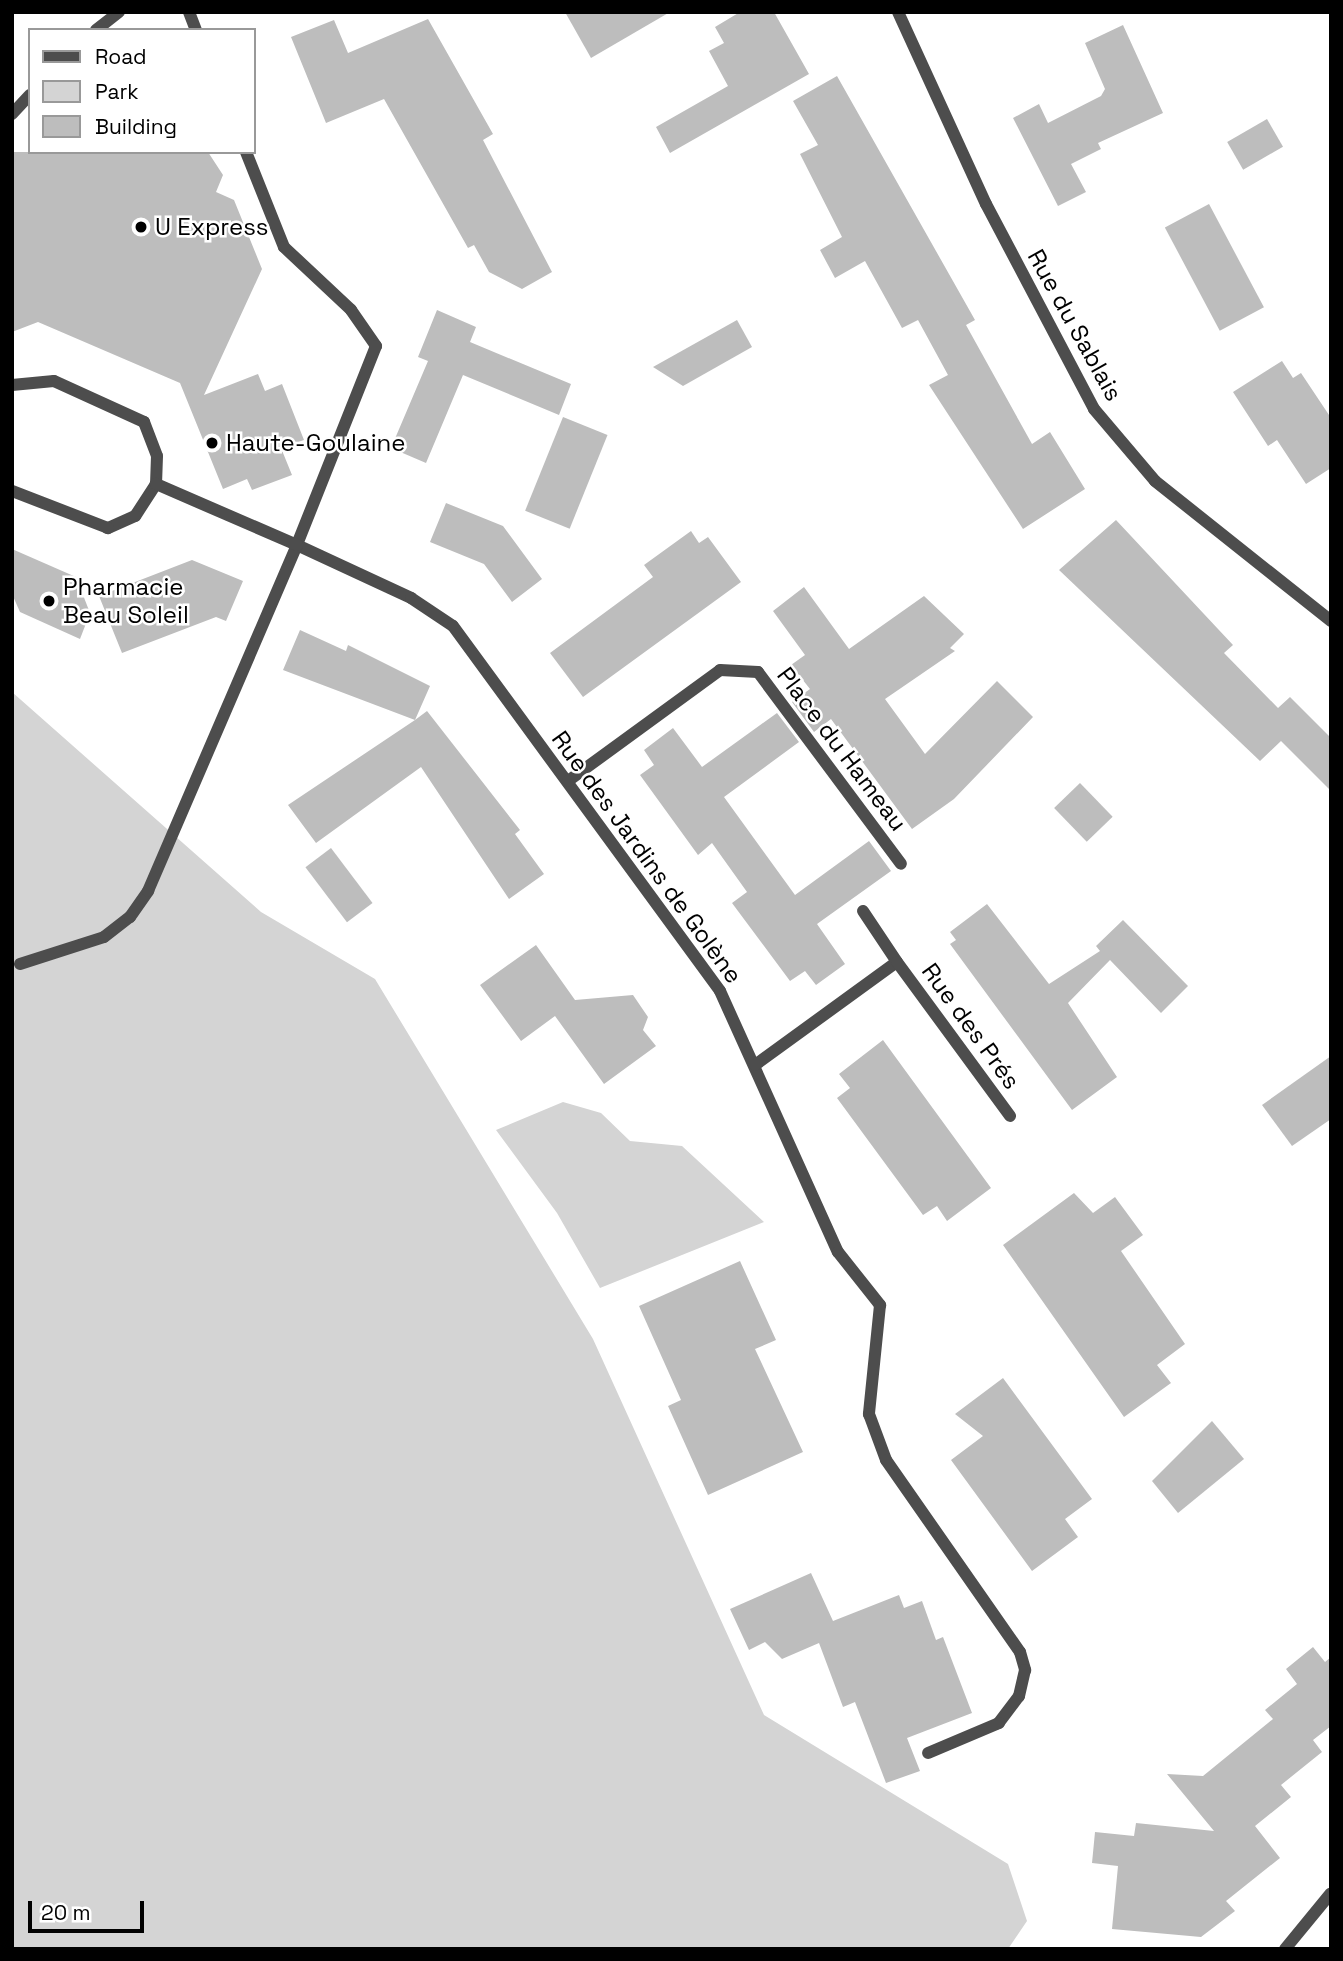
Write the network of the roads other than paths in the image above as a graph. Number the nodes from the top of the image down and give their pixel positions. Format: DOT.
graph roads {
  1 [pos="119,12"];
  2 [pos="898,12"];
  3 [pos="99,28"];
  4 [pos="28,97"];
  5 [pos="12,114"];
  6 [pos="247,154"];
  7 [pos="12,386"];
  8 [pos="156,484"];
  9 [pos="12,491"];
  10 [pos="297,545"];
  11 [pos="1331,621"];
  12 [pos="568,781"];
  13 [pos="901,864"];
  14 [pos="863,911"];
  15 [pos="897,962"];
  16 [pos="20,964"];
  17 [pos="755,1065"];
  18 [pos="1010,1116"];
  19 [pos="928,1753"];
  20 [pos="1331,1893"];
  21 [pos="1285,1949"];
  1 -- 3 [label="street"];
  2 -- 11 [label="street, Rue du Sablais"];
  4 -- 5 [label="street"];
  6 -- 10 [label="street"];
  7 -- 8 [label="street"];
  8 -- 9 [label="street"];
  8 -- 10 [label="street, Rue des Jardins de Golène"];
  10 -- 12 [label="street, Rue des Jardins de Golène"];
  10 -- 16 [label="street"];
  12 -- 13 [label="street, Place du Hameau"];
  12 -- 17 [label="street, Rue des Jardins de Golène"];
  14 -- 15 [label="street, Rue des Prés"];
  15 -- 17 [label="street, Rue des Prés"];
  15 -- 18 [label="street, Rue des Prés"];
  17 -- 19 [label="street, Rue des Jardins de Golène"];
  20 -- 21 [label="street"];
}
